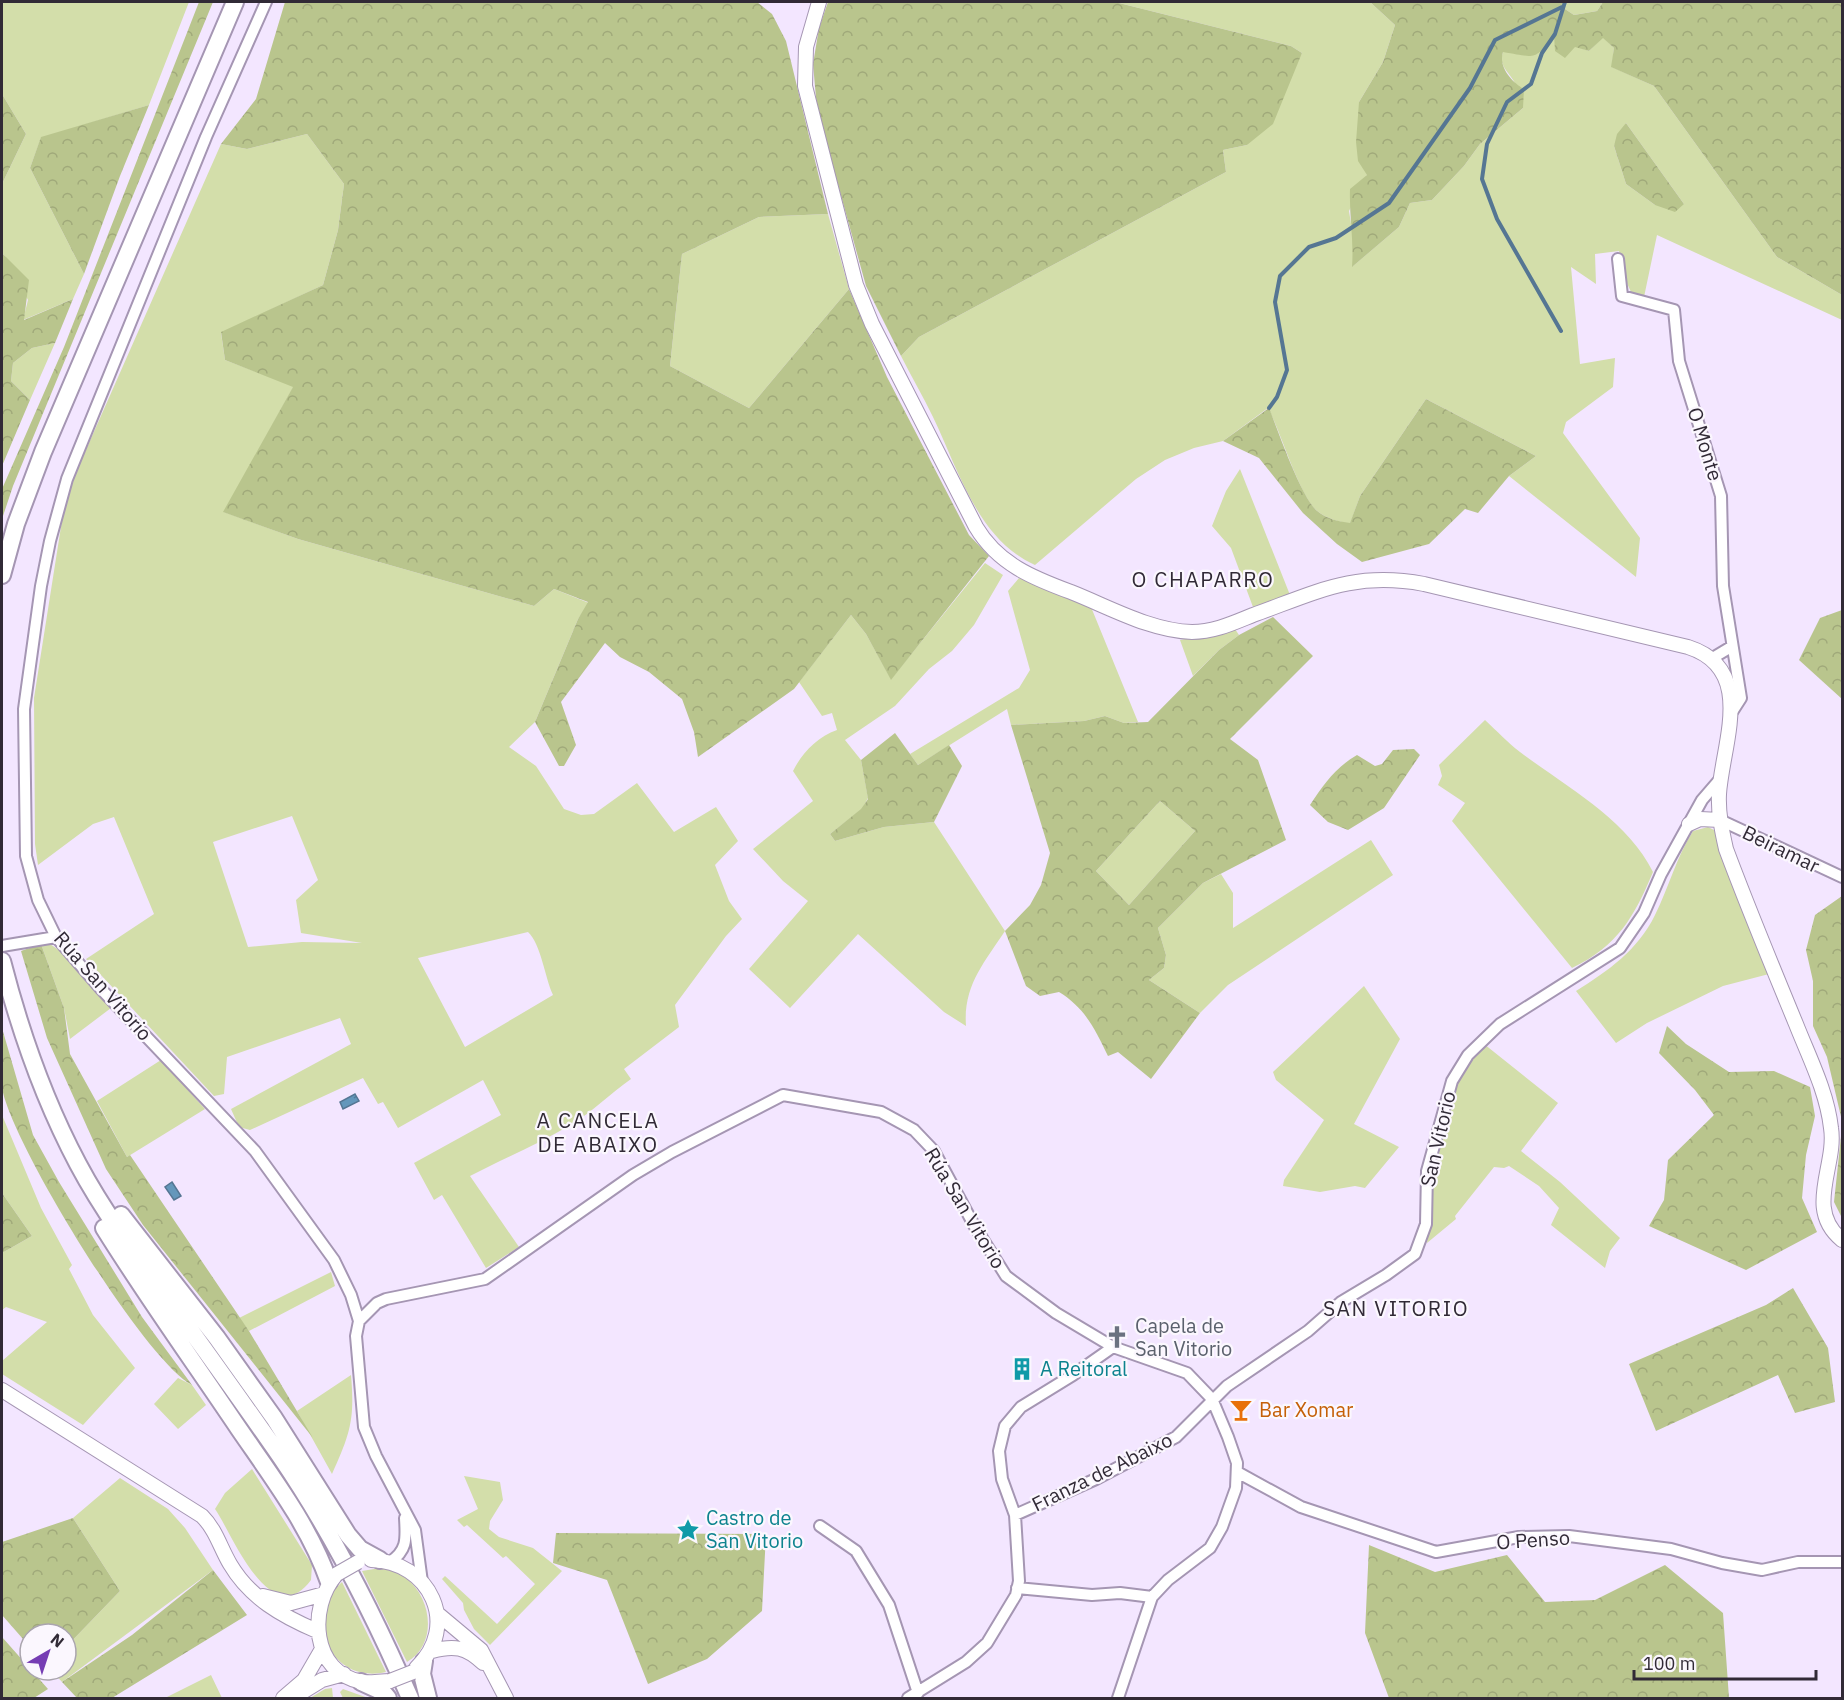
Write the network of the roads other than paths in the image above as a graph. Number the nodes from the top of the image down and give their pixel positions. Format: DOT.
graph roads {
  1 [pos="235,2"];
  2 [pos="266,2"];
  3 [pos="819,2"];
  4 [pos="1618,260"];
  5 [pos="2,575"];
  6 [pos="1731,647"];
  7 [pos="1710,659"];
  8 [pos="1732,712"];
  9 [pos="1721,778"];
  10 [pos="1720,820"];
  11 [pos="1689,824"];
  12 [pos="1842,878"];
  13 [pos="57,937"];
  14 [pos="2,946"];
  15 [pos="2,961"];
  16 [pos="18,1020"];
  17 [pos="79,1165"];
  18 [pos="1842,1240"];
  19 [pos="359,1321"];
  20 [pos="1113,1347"];
  21 [pos="2,1390"];
  22 [pos="1212,1398"];
  23 [pos="1237,1472"];
  24 [pos="405,1514"];
  25 [pos="1015,1515"];
  26 [pos="820,1526"];
  27 [pos="385,1561"];
  28 [pos="1842,1562"];
  29 [pos="422,1582"];
  30 [pos="330,1583"];
  31 [pos="1017,1588"];
  32 [pos="250,1590"];
  33 [pos="1152,1597"];
  34 [pos="438,1614"];
  35 [pos="317,1631"];
  36 [pos="322,1649"];
  37 [pos="423,1662"];
  38 [pos="492,1673"];
  39 [pos="344,1674"];
  40 [pos="361,1682"];
  41 [pos="913,1696"];
  42 [pos="283,1698"];
  43 [pos="289,1698"];
  44 [pos="388,1698"];
  45 [pos="410,1698"];
  46 [pos="428,1698"];
  47 [pos="506,1698"];
  48 [pos="1118,1698"];
  1 -- 5 [label="highway"];
  2 -- 13 [label="street, Rúa San Vitorio"];
  3 -- 7 [label="street"];
  4 -- 6 [label="street, O Monte"];
  6 -- 7 [label="street"];
  6 -- 8 [label="street"];
  7 -- 8 [label="street"];
  8 -- 9 [label="street"];
  9 -- 10 [label="street"];
  9 -- 11 [label="street, San Vitorio"];
  10 -- 11 [label="street"];
  10 -- 12 [label="street, Beiramar"];
  10 -- 18 [label="street"];
  11 -- 22 [label="street, San Vitorio"];
  13 -- 14 [label="street"];
  13 -- 19 [label="street, Rúa San Vitorio"];
  15 -- 16 [label="highway"];
  16 -- 17 [label="highway"];
  16 -- 27 [label="highway"];
  17 -- 30 [label="highway"];
  17 -- 45 [label="highway"];
  19 -- 20 [label="street, Rúa San Vitorio"];
  19 -- 24 [label="street, Rúa San Vitorio"];
  20 -- 22 [label="street, Rúa San Vitorio"];
  20 -- 25 [label="street, Franza de Abaixo"];
  21 -- 32 [label="street"];
  22 -- 23 [label="street"];
  22 -- 25 [label="street, Franza de Abaixo"];
  23 -- 28 [label="street, O Penso"];
  23 -- 33 [label="street"];
  24 -- 27 [label="street"];
  24 -- 29 [label="street, Rúa San Vitorio"];
  25 -- 31 [label="street, Franza de Abaixo"];
  26 -- 41 [label="street"];
  27 -- 29 [label="street"];
  27 -- 30 [label="street, bridge"];
  29 -- 34 [label="street"];
  30 -- 32 [label="street"];
  30 -- 35 [label="street"];
  31 -- 33 [label="street"];
  31 -- 41 [label="street, Franza de Abaixo"];
  32 -- 35 [label="street"];
  33 -- 48 [label="street"];
  34 -- 37 [label="street"];
  34 -- 38 [label="street"];
  35 -- 36 [label="street"];
  36 -- 39 [label="street"];
  36 -- 42 [label="street"];
  37 -- 38 [label="street"];
  37 -- 40 [label="street, bridge"];
  37 -- 46 [label="highway"];
  38 -- 47 [label="street"];
  39 -- 40 [label="street"];
  39 -- 43 [label="street"];
  40 -- 44 [label="highway"];
}
